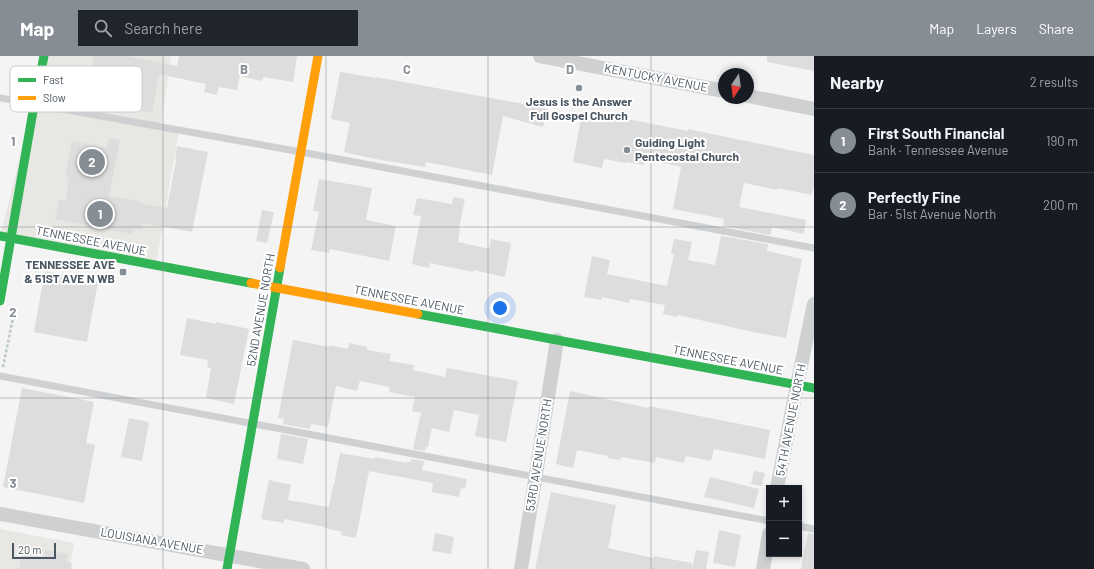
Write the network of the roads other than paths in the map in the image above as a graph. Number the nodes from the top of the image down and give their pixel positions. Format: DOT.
graph roads {
  1 [pos="44,56"];
  2 [pos="318,56"];
  3 [pos="540,56"];
  4 [pos="42,66"];
  5 [pos="718,90"];
  6 [pos="754,97"];
  7 [pos="0,98"];
  8 [pos="10,100"];
  9 [pos="814,109"];
  10 [pos="33,112"];
  11 [pos="74,112"];
  12 [pos="301,152"];
  13 [pos="0,236"];
  14 [pos="12,238"];
  15 [pos="814,248"];
  16 [pos="277,288"];
  17 [pos="0,301"];
  18 [pos="814,304"];
  19 [pos="557,340"];
  20 [pos="0,376"];
  21 [pos="797,385"];
  22 [pos="814,388"];
  23 [pos="252,424"];
  24 [pos="536,477"];
  25 [pos="779,485"];
  26 [pos="0,514"];
  27 [pos="766,519"];
  28 [pos="802,527"];
  29 [pos="814,529"];
  30 [pos="766,552"];
  31 [pos="228,562"];
  32 [pos="303,569"];
  33 [pos="521,569"];
  34 [pos="763,569"];
  1 -- 4 [label="street"];
  2 -- 12 [label="street, 52ND AVENUE NORTH"];
  3 -- 5 [label="street, KENTUCKY AVENUE"];
  6 -- 9 [label="street"];
  7 -- 8 [label="lane"];
  10 -- 14 [label="street"];
  11 -- 12 [label="lane"];
  12 -- 15 [label="lane"];
  12 -- 16 [label="street, 52ND AVENUE NORTH"];
  13 -- 14 [label="street, TENNESSEE AVENUE"];
  14 -- 16 [label="street, TENNESSEE AVENUE"];
  14 -- 17 [label="street"];
  16 -- 19 [label="street, TENNESSEE AVENUE"];
  16 -- 23 [label="street, 52ND AVENUE NORTH"];
  18 -- 21 [label="street, 54TH AVENUE NORTH"];
  19 -- 21 [label="street, TENNESSEE AVENUE"];
  19 -- 24 [label="street, 53RD AVENUE NORTH"];
  20 -- 23 [label="lane"];
  21 -- 22 [label="street, TENNESSEE AVENUE"];
  21 -- 25 [label="street, 54TH AVENUE NORTH"];
  23 -- 24 [label="lane"];
  23 -- 31 [label="street, 52ND AVENUE NORTH"];
  24 -- 27 [label="lane"];
  24 -- 33 [label="street, 53RD AVENUE NORTH"];
  26 -- 31 [label="street, LOUISIANA AVENUE"];
  28 -- 29 [label="lane"];
  30 -- 34 [label="street"];
  31 -- 32 [label="street, LOUISIANA AVENUE"];
}
